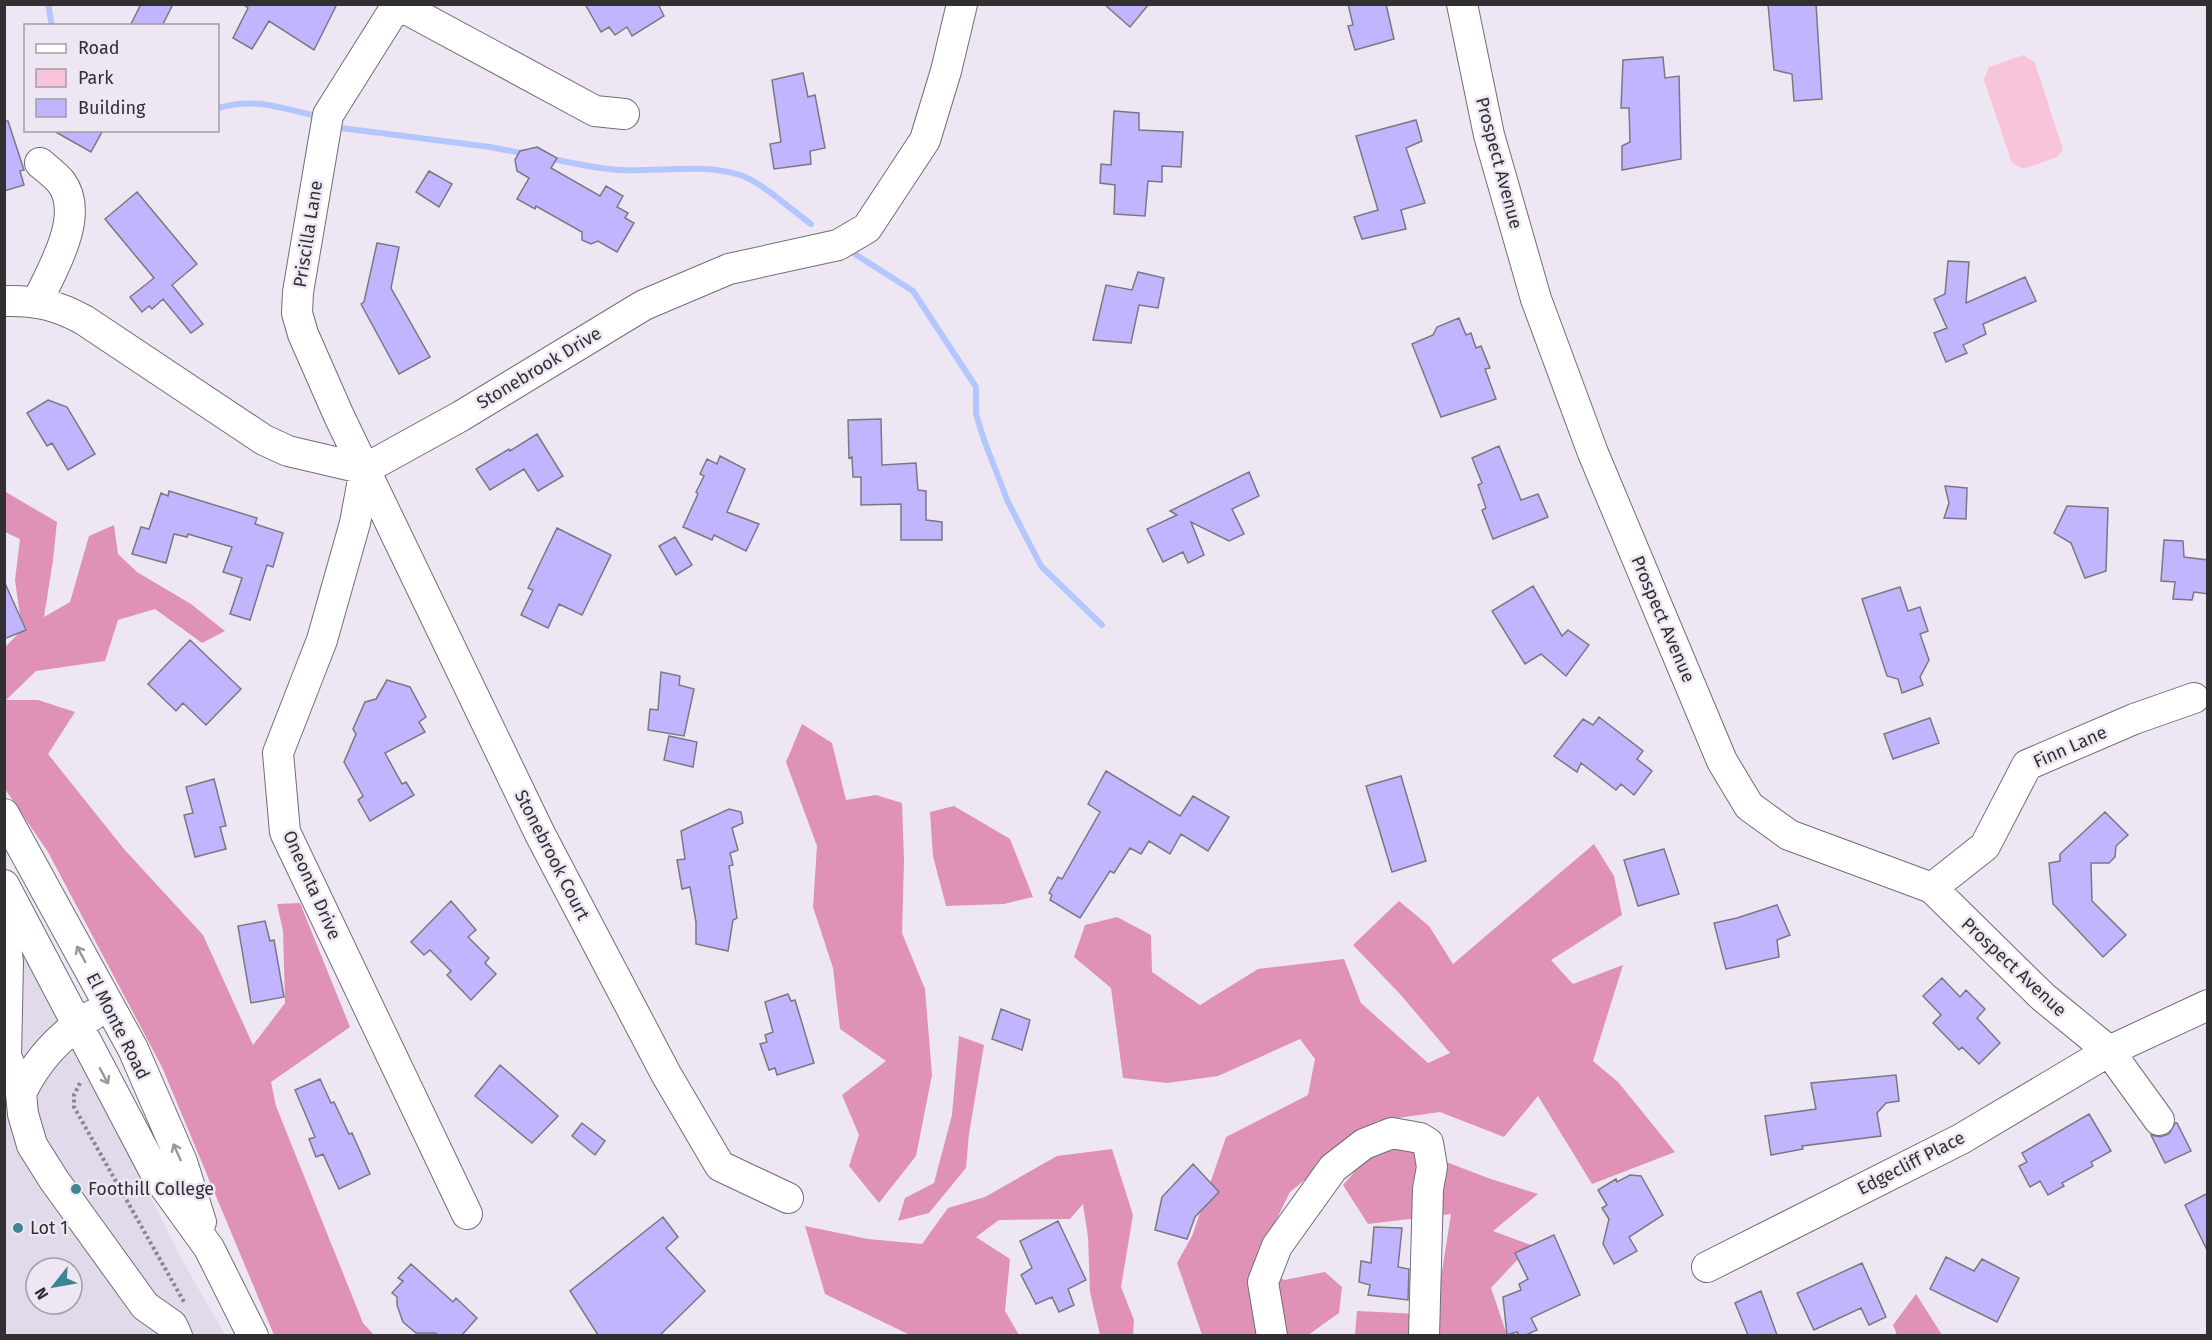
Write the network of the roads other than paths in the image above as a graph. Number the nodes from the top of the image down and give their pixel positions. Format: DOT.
graph roads {
  1 [pos="962,4"];
  2 [pos="397,5"];
  3 [pos="1467,7"];
  4 [pos="624,114"];
  5 [pos="40,163"];
  6 [pos="4,301"];
  7 [pos="37,302"];
  8 [pos="365,469"];
  9 [pos="2194,698"];
  10 [pos="4,814"];
  11 [pos="4,885"];
  12 [pos="1932,888"];
  13 [pos="4,931"];
  14 [pos="2208,1005"];
  15 [pos="109,1006"];
  16 [pos="76,1024"];
  17 [pos="2109,1051"];
  18 [pos="21,1092"];
  19 [pos="2159,1120"];
  20 [pos="788,1198"];
  21 [pos="467,1214"];
  22 [pos="209,1248"];
  23 [pos="1707,1267"];
  24 [pos="145,1306"];
  25 [pos="150,1335"];
  26 [pos="177,1335"];
  27 [pos="253,1335"];
  28 [pos="1272,1335"];
  29 [pos="1424,1335"];
  1 -- 8 [label="street, Stonebrook Drive"];
  2 -- 4 [label="street, Priscilla Lane"];
  2 -- 8 [label="street, Priscilla Lane"];
  3 -- 12 [label="street, Prospect Avenue"];
  5 -- 7 [label="street"];
  6 -- 7 [label="street"];
  7 -- 8 [label="street"];
  8 -- 20 [label="street, Stonebrook Court"];
  8 -- 21 [label="street, Oneonta Drive"];
  9 -- 12 [label="street, Finn Lane"];
  15 -- 10 [label="street, El Monte Road, one-way"];
  11 -- 16 [label="street, El Monte Road"];
  12 -- 17 [label="street, Prospect Avenue"];
  13 -- 18 [label="street"];
  14 -- 17 [label="street, Edgecliff Place"];
  15 -- 16 [label="street"];
  22 -- 15 [label="street, El Monte Road, one-way"];
  16 -- 18 [label="street"];
  16 -- 22 [label="street, El Monte Road, one-way"];
  17 -- 19 [label="street, Prospect Avenue"];
  17 -- 23 [label="street, Edgecliff Place"];
  18 -- 24 [label="street"];
  22 -- 27 [label="street, El Monte Road"];
  24 -- 25 [label="street"];
  24 -- 26 [label="street"];
  28 -- 29 [label="street"];
}
